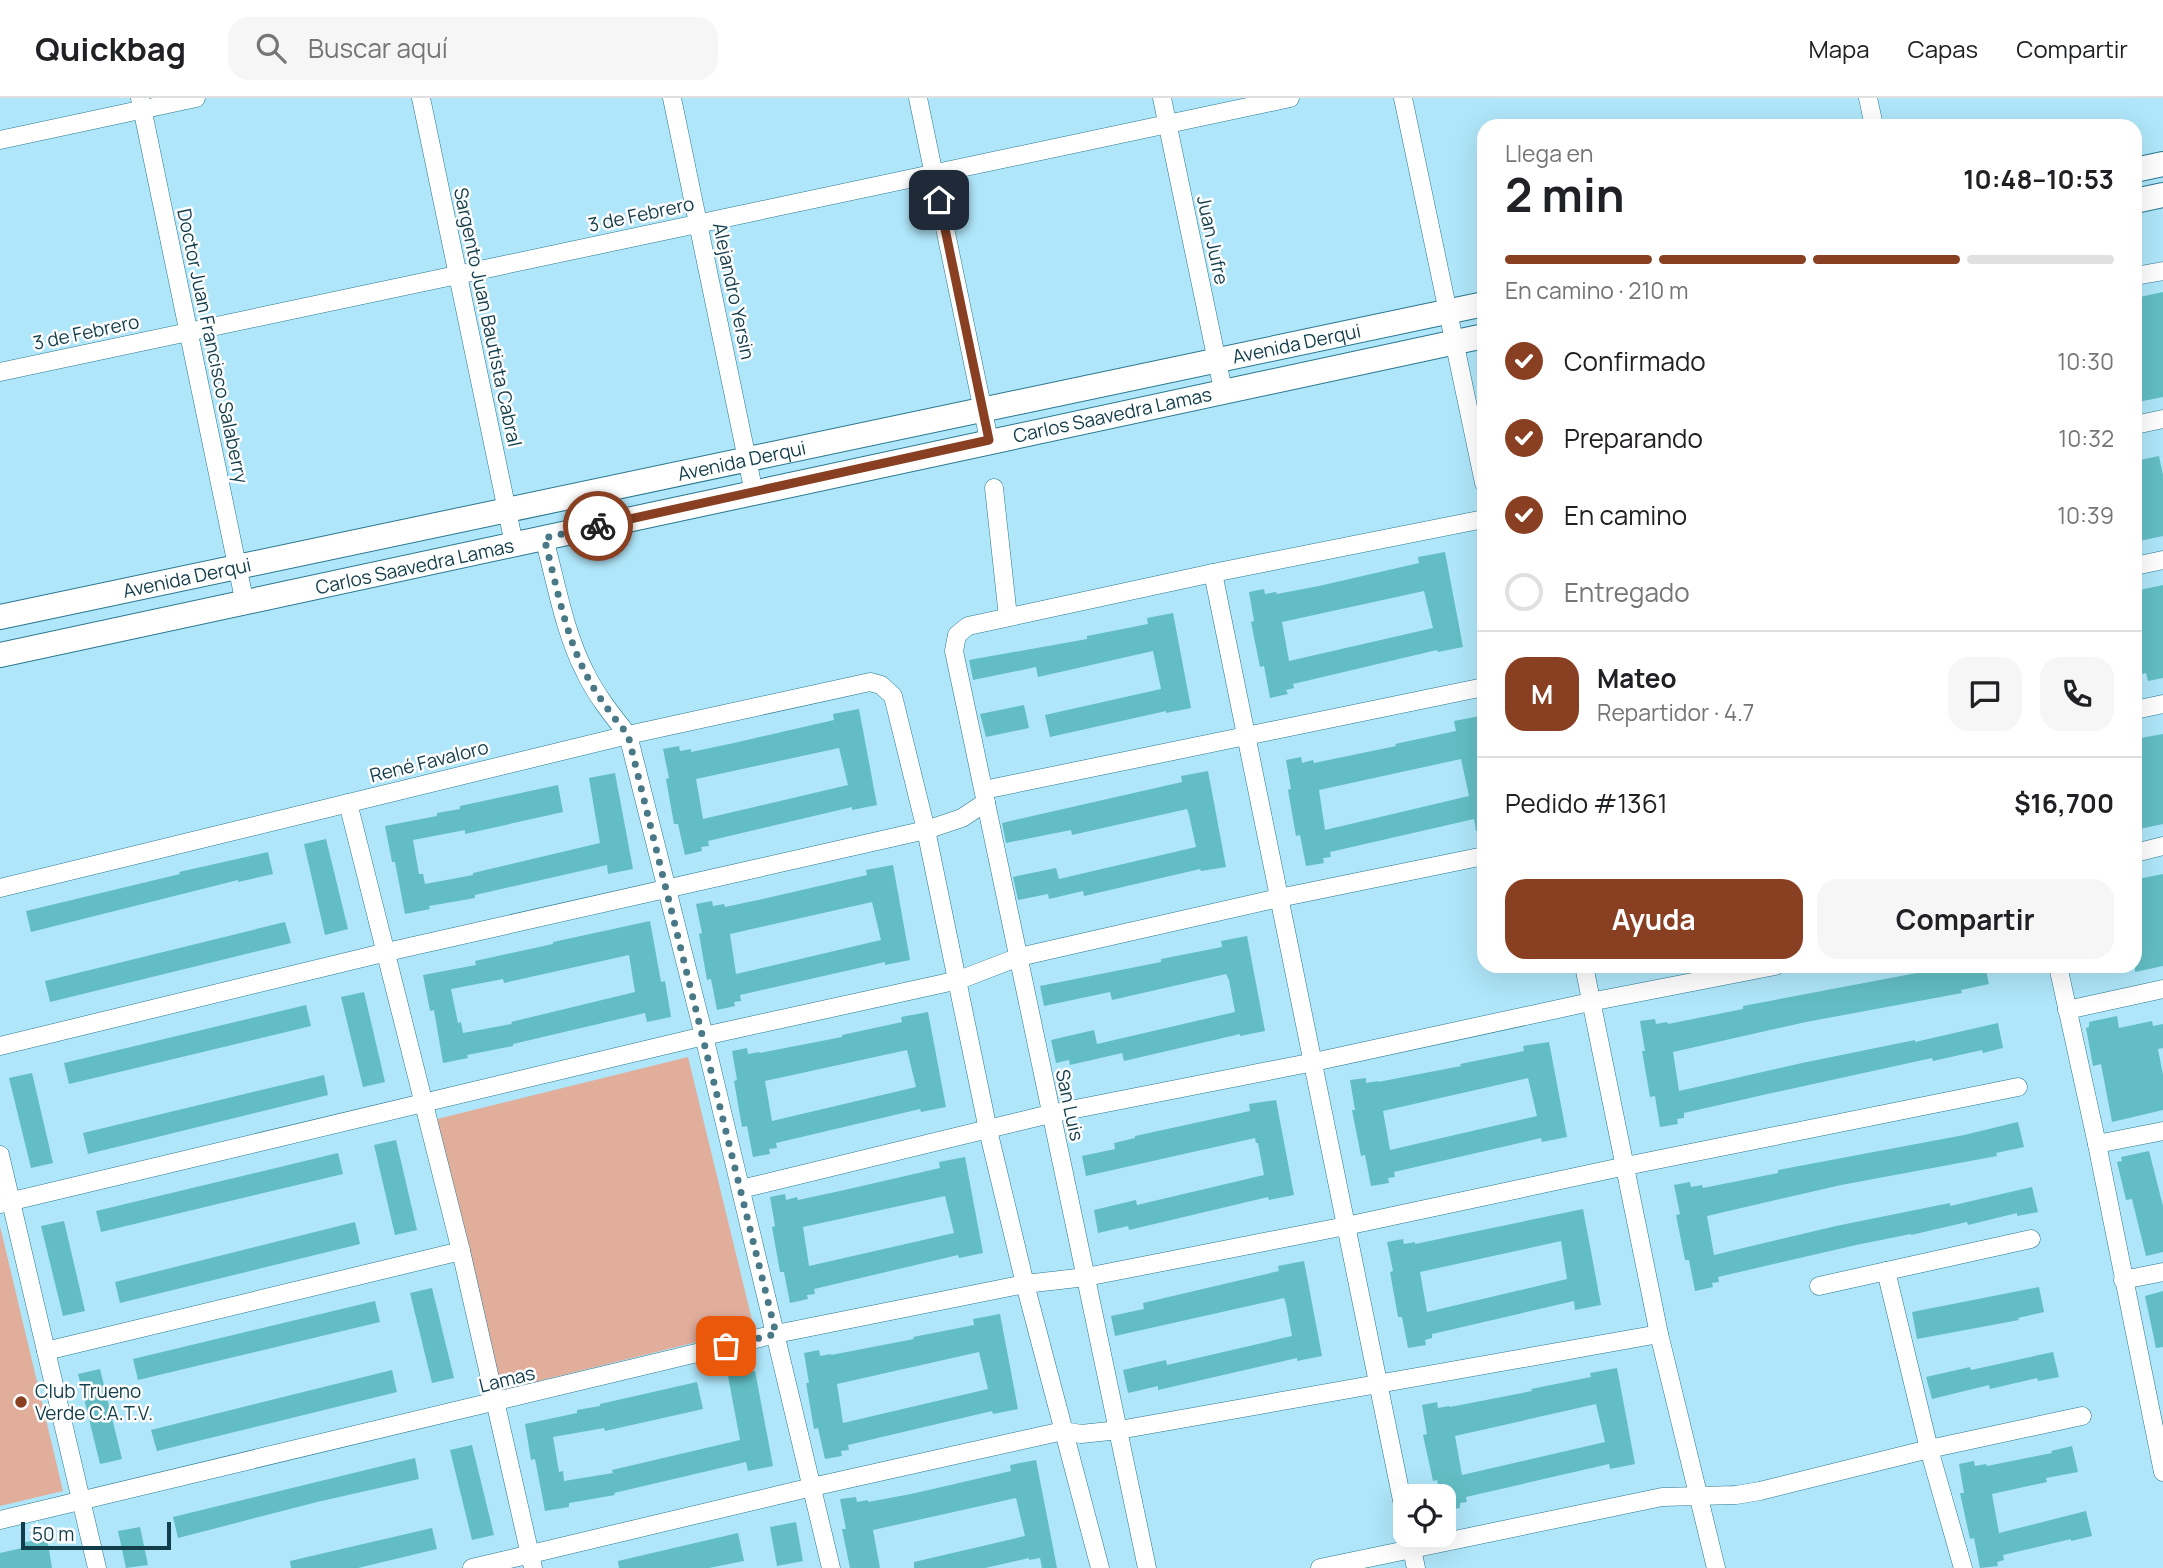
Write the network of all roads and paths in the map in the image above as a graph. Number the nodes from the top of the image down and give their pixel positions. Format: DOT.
graph roads {
  1 [pos="196,98"];
  2 [pos="421,98"];
  3 [pos="672,98"];
  4 [pos="918,98"];
  5 [pos="1162,98"];
  6 [pos="1290,98"];
  7 [pos="1404,98"];
  8 [pos="1868,98"];
  9 [pos="141,104"];
  10 [pos="1872,119"];
  11 [pos="1167,124"];
  12 [pos="0,140"];
  13 [pos="2163,164"];
  14 [pos="2142,168"];
  15 [pos="933,174"];
  16 [pos="2163,195"];
  17 [pos="2142,200"];
  18 [pos="698,224"];
  19 [pos="2163,271"];
  20 [pos="458,275"];
  21 [pos="2142,275"];
  22 [pos="1477,306"];
  23 [pos="1448,312"];
  24 [pos="189,332"];
  25 [pos="1477,337"];
  26 [pos="1453,342"];
  27 [pos="1216,361"];
  28 [pos="0,372"];
  29 [pos="1223,390"];
  30 [pos="983,410"];
  31 [pos="2163,419"];
  32 [pos="2142,424"];
  33 [pos="989,440"];
  34 [pos="1477,451"];
  35 [pos="747,460"];
  36 [pos="995,488"];
  37 [pos="754,493"];
  38 [pos="507,510"];
  39 [pos="1477,520"];
  40 [pos="544,538"];
  41 [pos="514,544"];
  42 [pos="2163,560"];
  43 [pos="2142,564"];
  44 [pos="238,567"];
  45 [pos="1213,573"];
  46 [pos="245,604"];
  47 [pos="0,617"];
  48 [pos="1008,617"];
  49 [pos="0,655"];
  50 [pos="1477,688"];
  51 [pos="2163,704"];
  52 [pos="2142,708"];
  53 [pos="628,735"];
  54 [pos="1247,736"];
  55 [pos="985,796"];
  56 [pos="348,803"];
  57 [pos="926,830"];
  58 [pos="2163,846"];
  59 [pos="2142,851"];
  60 [pos="1477,857"];
  61 [pos="0,888"];
  62 [pos="667,889"];
  63 [pos="1279,898"];
  64 [pos="387,952"];
  65 [pos="1019,957"];
  66 [pos="1585,973"];
  67 [pos="1739,973"];
  68 [pos="2059,973"];
  69 [pos="959,980"];
  70 [pos="2163,989"];
  71 [pos="1590,1002"];
  72 [pos="2067,1010"];
  73 [pos="704,1036"];
  74 [pos="0,1046"];
  75 [pos="1314,1062"];
  76 [pos="2018,1087"];
  77 [pos="424,1104"];
  78 [pos="1050,1114"];
  79 [pos="988,1129"];
  80 [pos="2163,1131"];
  81 [pos="2097,1144"];
  82 [pos="0,1155"];
  83 [pos="1626,1166"];
  84 [pos="741,1189"];
  85 [pos="6,1203"];
  86 [pos="1346,1226"];
  87 [pos="2031,1239"];
  88 [pos="461,1251"];
  89 [pos="1886,1270"];
  90 [pos="2163,1272"];
  91 [pos="1086,1277"];
  92 [pos="2123,1280"];
  93 [pos="1025,1283"];
  94 [pos="1819,1286"];
  95 [pos="776,1334"];
  96 [pos="1659,1334"];
  97 [pos="46,1352"];
  98 [pos="1379,1384"];
  99 [pos="495,1403"];
  100 [pos="2082,1416"];
  101 [pos="2158,1422"];
  102 [pos="1119,1430"];
  103 [pos="1063,1431"];
  104 [pos="1929,1449"];
  105 [pos="2163,1472"];
  106 [pos="1399,1484"];
  107 [pos="812,1487"];
  108 [pos="1698,1495"];
  109 [pos="81,1501"];
  110 [pos="0,1520"];
  111 [pos="1456,1534"];
  112 [pos="1394,1547"];
  113 [pos="1412,1547"];
  114 [pos="531,1561"];
  115 [pos="97,1568"];
  116 [pos="472,1568"];
  117 [pos="831,1568"];
  118 [pos="1100,1568"];
  119 [pos="1147,1568"];
  120 [pos="1320,1568"];
  121 [pos="1416,1568"];
  122 [pos="1716,1568"];
  123 [pos="1963,1568"];
  1 -- 9 [label="street"];
  2 -- 20 [label="street, Sargento Juan Bautista Cabral"];
  3 -- 18 [label="street, Alejandro Yersin"];
  4 -- 15 [label="street"];
  5 -- 11 [label="street, Juan Jufre"];
  6 -- 11 [label="street, 3 de Febrero"];
  7 -- 23 [label="street"];
  8 -- 10 [label="street"];
  9 -- 12 [label="street"];
  9 -- 24 [label="street, Doctor Juan Francisco Salaberry"];
  11 -- 15 [label="street, 3 de Febrero"];
  11 -- 27 [label="street, Juan Jufre"];
  13 -- 14 [label="main road"];
  15 -- 18 [label="street, 3 de Febrero"];
  15 -- 30 [label="street"];
  16 -- 17 [label="main road"];
  18 -- 20 [label="street, 3 de Febrero"];
  18 -- 35 [label="street, Alejandro Yersin"];
  19 -- 21 [label="street"];
  20 -- 24 [label="street, 3 de Febrero"];
  20 -- 38 [label="street, Sargento Juan Bautista Cabral"];
  22 -- 23 [label="main road, Avenida Derqui"];
  23 -- 26 [label="street"];
  23 -- 27 [label="main road, Avenida Derqui"];
  24 -- 28 [label="street, 3 de Febrero"];
  24 -- 44 [label="street, Doctor Juan Francisco Salaberry"];
  25 -- 26 [label="main road, Carlos Saavedra Lamas"];
  26 -- 29 [label="main road, Carlos Saavedra Lamas"];
  26 -- 34 [label="street"];
  27 -- 29 [label="street, Juan Jufre"];
  27 -- 30 [label="main road, Avenida Derqui"];
  29 -- 33 [label="main road, Carlos Saavedra Lamas"];
  30 -- 33 [label="street"];
  30 -- 35 [label="main road, Avenida Derqui"];
  31 -- 32 [label="street"];
  33 -- 37 [label="main road, Carlos Saavedra Lamas"];
  35 -- 37 [label="street, Alejandro Yersin"];
  35 -- 38 [label="main road, Avenida Derqui"];
  36 -- 48 [label="street"];
  37 -- 40 [label="main road, Carlos Saavedra Lamas"];
  38 -- 41 [label="street, Sargento Juan Bautista Cabral"];
  38 -- 44 [label="main road, Avenida Derqui"];
  39 -- 45 [label="street"];
  40 -- 41 [label="main road, Carlos Saavedra Lamas"];
  40 -- 53 [label="street"];
  41 -- 46 [label="main road, Carlos Saavedra Lamas"];
  42 -- 43 [label="street"];
  44 -- 46 [label="street, Doctor Juan Francisco Salaberry"];
  44 -- 47 [label="main road, Avenida Derqui"];
  45 -- 48 [label="street"];
  45 -- 54 [label="street"];
  46 -- 49 [label="main road, Carlos Saavedra Lamas"];
  48 -- 55 [label="street, San Luis"];
  50 -- 54 [label="street"];
  51 -- 52 [label="street"];
  53 -- 56 [label="street, René Favaloro"];
  53 -- 57 [label="street, René Favaloro"];
  53 -- 62 [label="street"];
  54 -- 55 [label="street"];
  54 -- 63 [label="street"];
  55 -- 57 [label="street"];
  55 -- 65 [label="street, San Luis"];
  56 -- 61 [label="street, René Favaloro"];
  56 -- 64 [label="street"];
  57 -- 62 [label="street"];
  57 -- 69 [label="street"];
  58 -- 59 [label="street"];
  60 -- 63 [label="street"];
  62 -- 64 [label="street"];
  62 -- 73 [label="street"];
  63 -- 65 [label="street"];
  63 -- 75 [label="street"];
  64 -- 74 [label="street"];
  64 -- 77 [label="street"];
  65 -- 69 [label="street"];
  65 -- 78 [label="street, San Luis"];
  66 -- 71 [label="street"];
  67 -- 71 [label="street"];
  68 -- 72 [label="street"];
  69 -- 73 [label="street"];
  69 -- 79 [label="street"];
  70 -- 72 [label="street"];
  71 -- 75 [label="street"];
  71 -- 83 [label="street"];
  72 -- 81 [label="street"];
  73 -- 77 [label="street"];
  73 -- 84 [label="street"];
  75 -- 78 [label="street"];
  75 -- 86 [label="street"];
  76 -- 83 [label="street, Lamas"];
  77 -- 85 [label="street"];
  77 -- 88 [label="street"];
  78 -- 79 [label="street"];
  78 -- 91 [label="street, San Luis"];
  79 -- 84 [label="street"];
  79 -- 93 [label="street"];
  80 -- 81 [label="street"];
  81 -- 92 [label="street"];
  82 -- 85 [label="street"];
  83 -- 86 [label="street, Lamas"];
  83 -- 96 [label="street"];
  84 -- 95 [label="street"];
  85 -- 97 [label="street"];
  86 -- 91 [label="street, Lamas"];
  86 -- 98 [label="street"];
  87 -- 89 [label="street"];
  88 -- 97 [label="street"];
  88 -- 99 [label="street"];
  89 -- 94 [label="street"];
  89 -- 104 [label="street"];
  90 -- 92 [label="street"];
  91 -- 93 [label="street, Lamas"];
  91 -- 102 [label="street, San Luis"];
  92 -- 101 [label="street"];
  93 -- 95 [label="street, Lamas"];
  93 -- 103 [label="street"];
  95 -- 99 [label="street, Lamas"];
  95 -- 107 [label="street"];
  96 -- 98 [label="street"];
  96 -- 108 [label="street"];
  97 -- 109 [label="street"];
  98 -- 102 [label="street"];
  98 -- 106 [label="street"];
  99 -- 109 [label="street, Lamas"];
  99 -- 114 [label="street"];
  100 -- 104 [label="street"];
  101 -- 105 [label="street"];
  102 -- 103 [label="street"];
  102 -- 119 [label="street, San Luis"];
  103 -- 107 [label="street"];
  103 -- 118 [label="street"];
  104 -- 108 [label="street"];
  104 -- 123 [label="street"];
  107 -- 114 [label="street"];
  107 -- 117 [label="street"];
  108 -- 111 [label="street"];
  108 -- 122 [label="street"];
  109 -- 110 [label="street, Lamas"];
  109 -- 115 [label="street"];
  112 -- 120 [label="street"];
  113 -- 121 [label="street"];
  114 -- 116 [label="street"];
}
